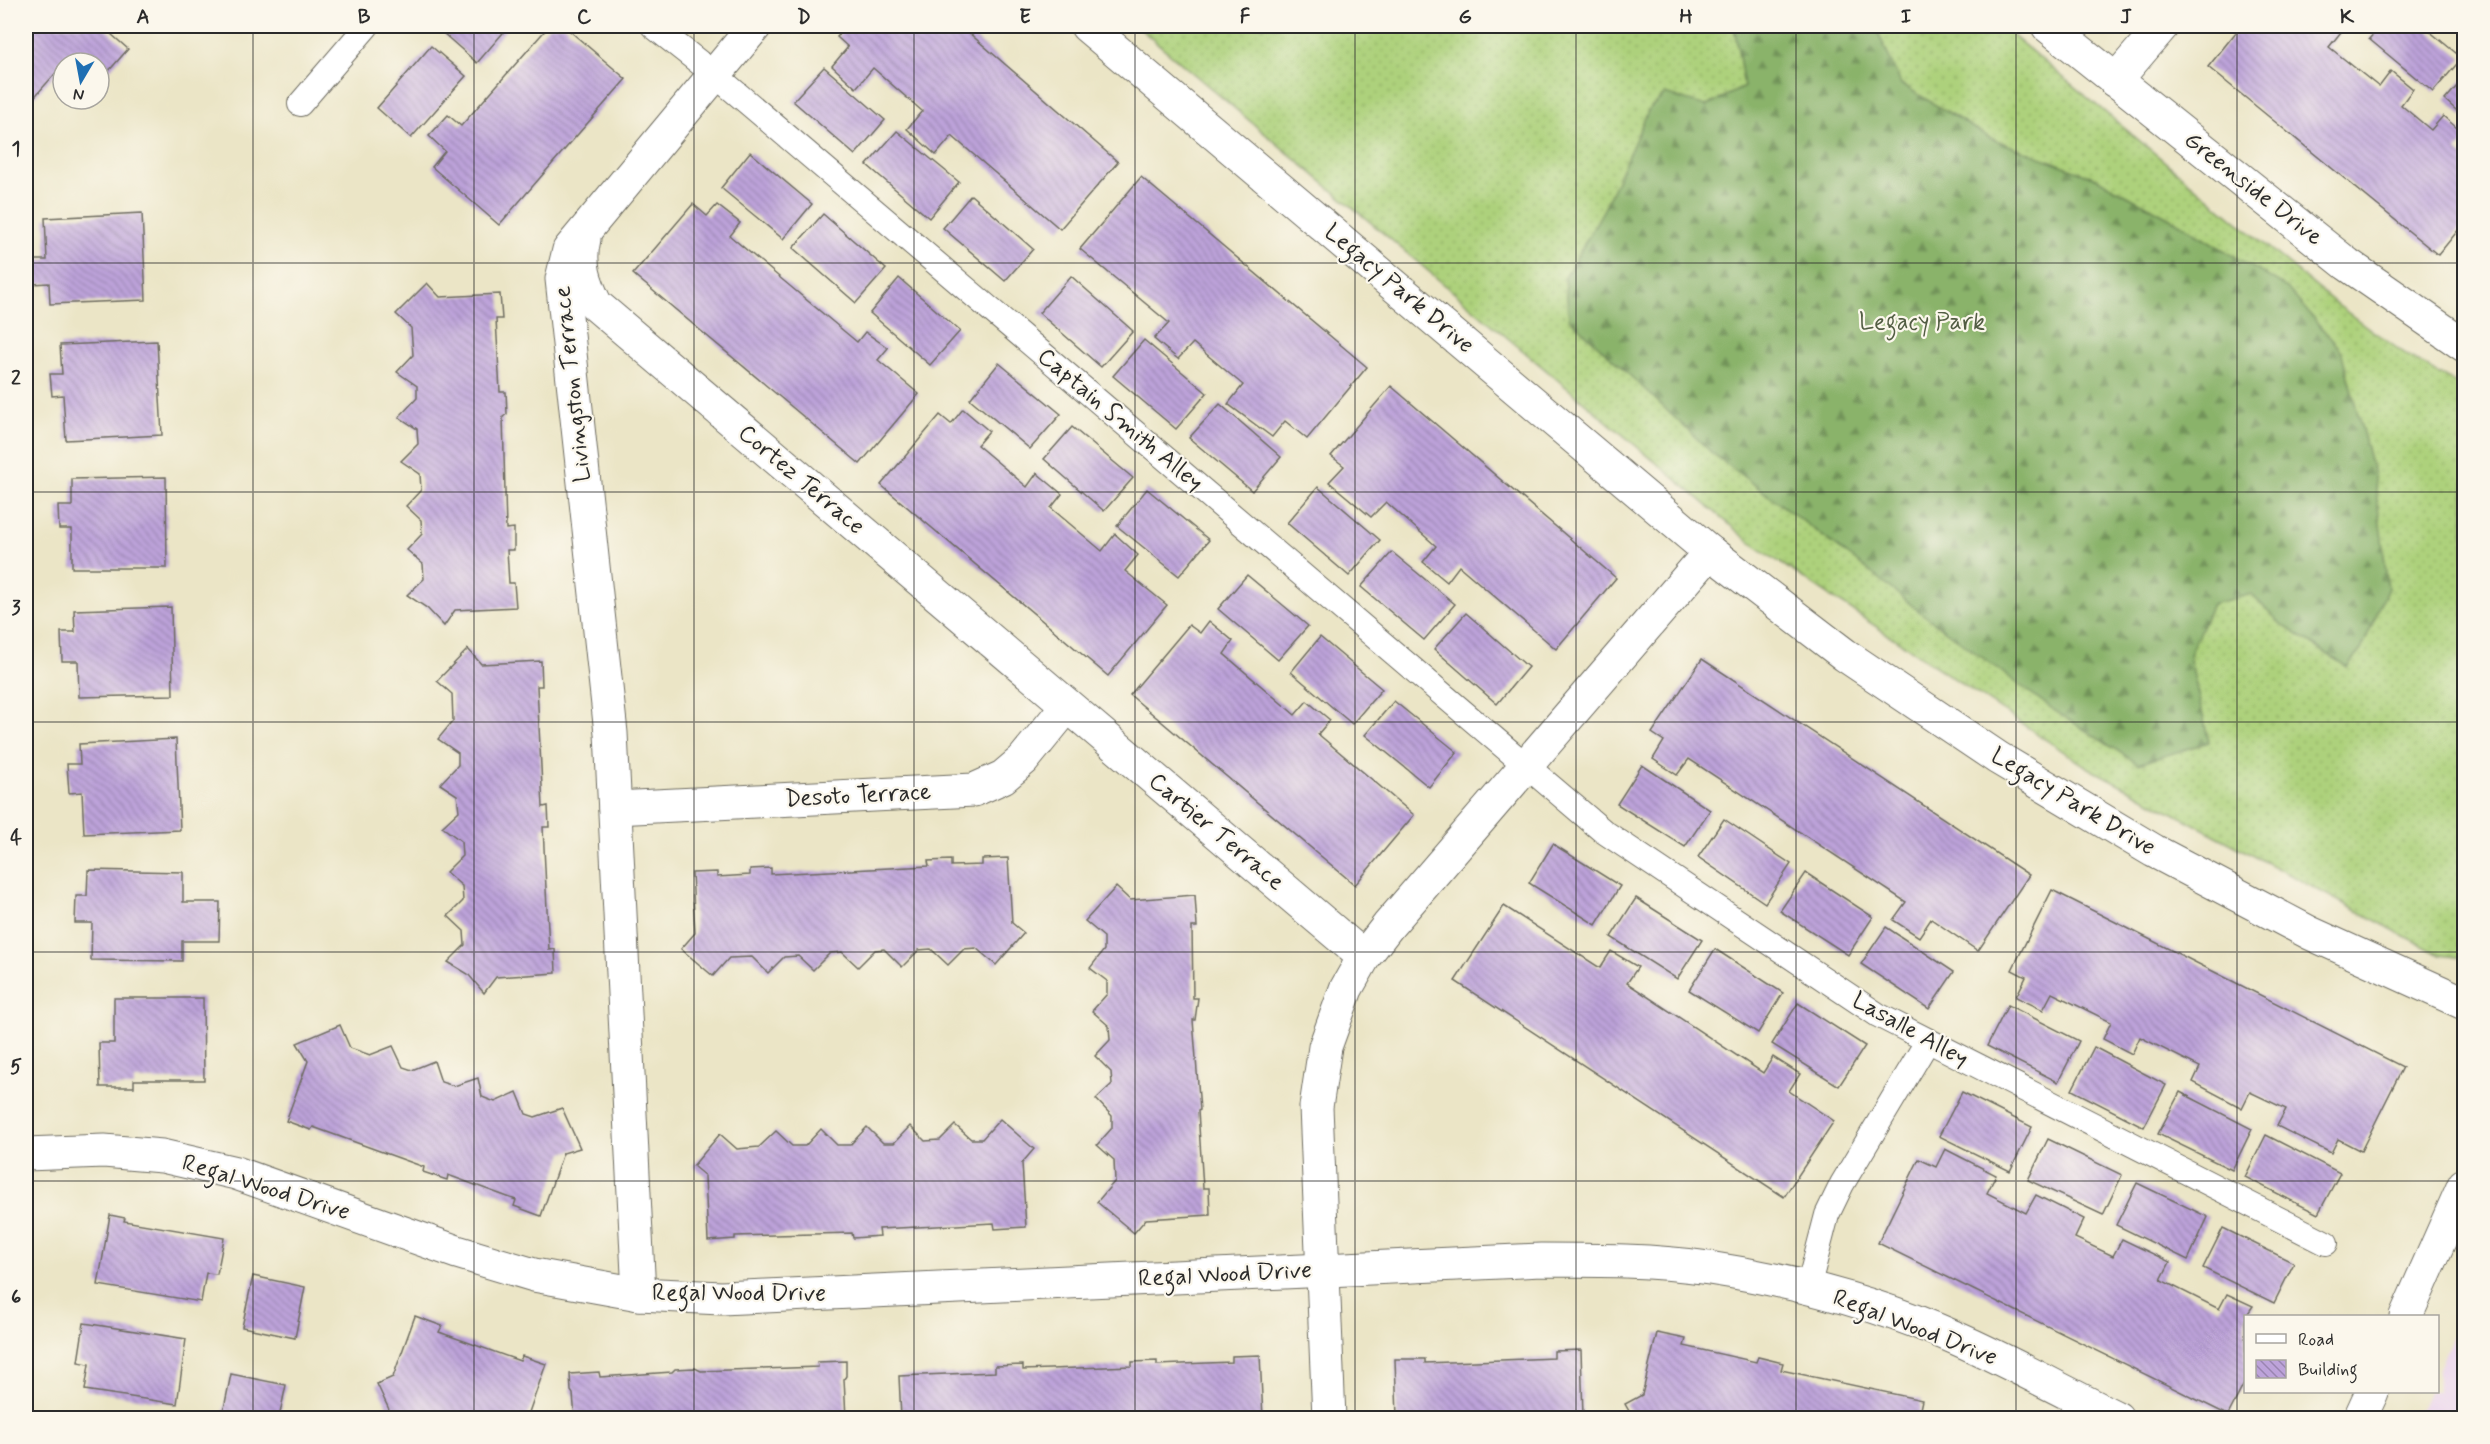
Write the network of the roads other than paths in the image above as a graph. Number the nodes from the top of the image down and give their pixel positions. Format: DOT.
graph roads {
  1 [pos="367,26"];
  2 [pos="653,26"];
  3 [pos="755,26"];
  4 [pos="1087,26"];
  5 [pos="2048,26"];
  6 [pos="2162,26"];
  7 [pos="714,74"];
  8 [pos="2115,81"];
  9 [pos="300,105"];
  10 [pos="587,229"];
  11 [pos="2464,345"];
  12 [pos="1710,552"];
  13 [pos="1067,706"];
  14 [pos="1526,765"];
  15 [pos="615,808"];
  16 [pos="1364,957"];
  17 [pos="2464,1003"];
  18 [pos="1927,1042"];
  19 [pos="26,1154"];
  20 [pos="2464,1185"];
  21 [pos="2326,1244"];
  22 [pos="1322,1270"];
  23 [pos="1808,1288"];
  24 [pos="639,1294"];
  25 [pos="2407,1315"];
  26 [pos="2372,1393"];
  27 [pos="1329,1419"];
  28 [pos="2117,1419"];
  29 [pos="2360,1419"];
  1 -- 9 [label="lane"];
  2 -- 7 [label="lane, Captain Smith Alley"];
  3 -- 7 [label="street, Livingston Terrace"];
  4 -- 12 [label="street, Legacy Park Drive"];
  5 -- 8 [label="street, Greenside Drive"];
  6 -- 8 [label="street"];
  7 -- 10 [label="street, Livingston Terrace"];
  7 -- 14 [label="lane, Captain Smith Alley"];
  8 -- 11 [label="street, Greenside Drive"];
  10 -- 13 [label="street, Cortez Terrace"];
  10 -- 15 [label="street, Livingston Terrace"];
  12 -- 14 [label="street"];
  12 -- 17 [label="street, Legacy Park Drive"];
  13 -- 15 [label="street, Desoto Terrace"];
  13 -- 16 [label="street, Cartier Terrace"];
  14 -- 16 [label="street"];
  14 -- 18 [label="lane, Lasalle Alley"];
  15 -- 24 [label="street, Regal Wood Drive"];
  16 -- 22 [label="street"];
  18 -- 21 [label="lane, Lasalle Alley"];
  18 -- 23 [label="lane, Regal Wood Drive"];
  19 -- 24 [label="street, Regal Wood Drive"];
  20 -- 25 [label="street"];
  22 -- 23 [label="street, Regal Wood Drive"];
  22 -- 24 [label="street, Regal Wood Drive"];
  22 -- 27 [label="street"];
  23 -- 28 [label="street, Regal Wood Drive"];
  26 -- 29 [label="street"];
}
